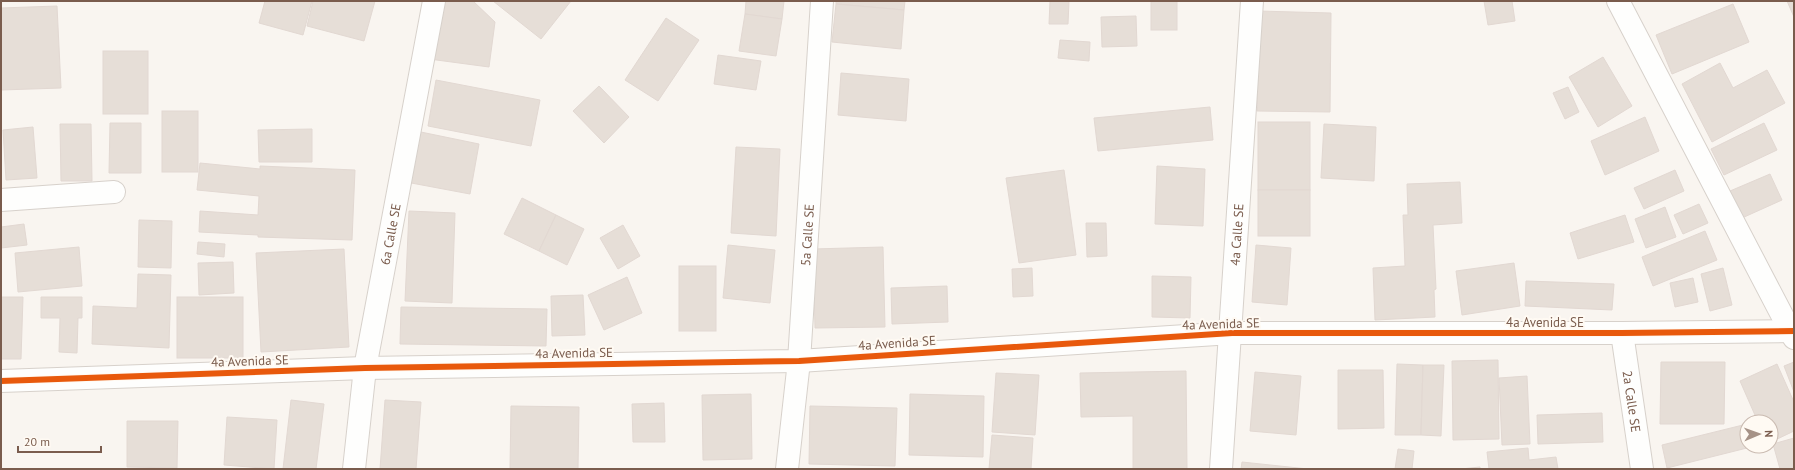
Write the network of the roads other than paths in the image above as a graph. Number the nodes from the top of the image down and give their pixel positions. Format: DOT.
graph roads {
  1 [pos="434,1"];
  2 [pos="822,1"];
  3 [pos="1252,1"];
  4 [pos="1618,1"];
  5 [pos="114,192"];
  6 [pos="1,200"];
  7 [pos="1232,333"];
  8 [pos="1622,333"];
  9 [pos="1792,333"];
  10 [pos="799,360"];
  11 [pos="365,368"];
  12 [pos="1,381"];
  13 [pos="354,469"];
  14 [pos="787,469"];
  15 [pos="1221,469"];
  16 [pos="1642,469"];
  1 -- 11 [label="street, 6a Calle SE"];
  2 -- 10 [label="street, 5a Calle SE"];
  3 -- 7 [label="street, 4a Calle SE"];
  4 -- 9 [label="street"];
  5 -- 6 [label="street"];
  7 -- 8 [label="street, 4a Avenida SE"];
  7 -- 10 [label="street, 4a Avenida SE"];
  7 -- 15 [label="street, 4a Calle SE"];
  8 -- 9 [label="street, 4a Avenida SE"];
  8 -- 16 [label="street, 2a Calle SE"];
  10 -- 11 [label="street, 4a Avenida SE"];
  10 -- 14 [label="street, 5a Calle SE"];
  11 -- 12 [label="street, 4a Avenida SE"];
  11 -- 13 [label="street, 6a Calle SE"];
}
